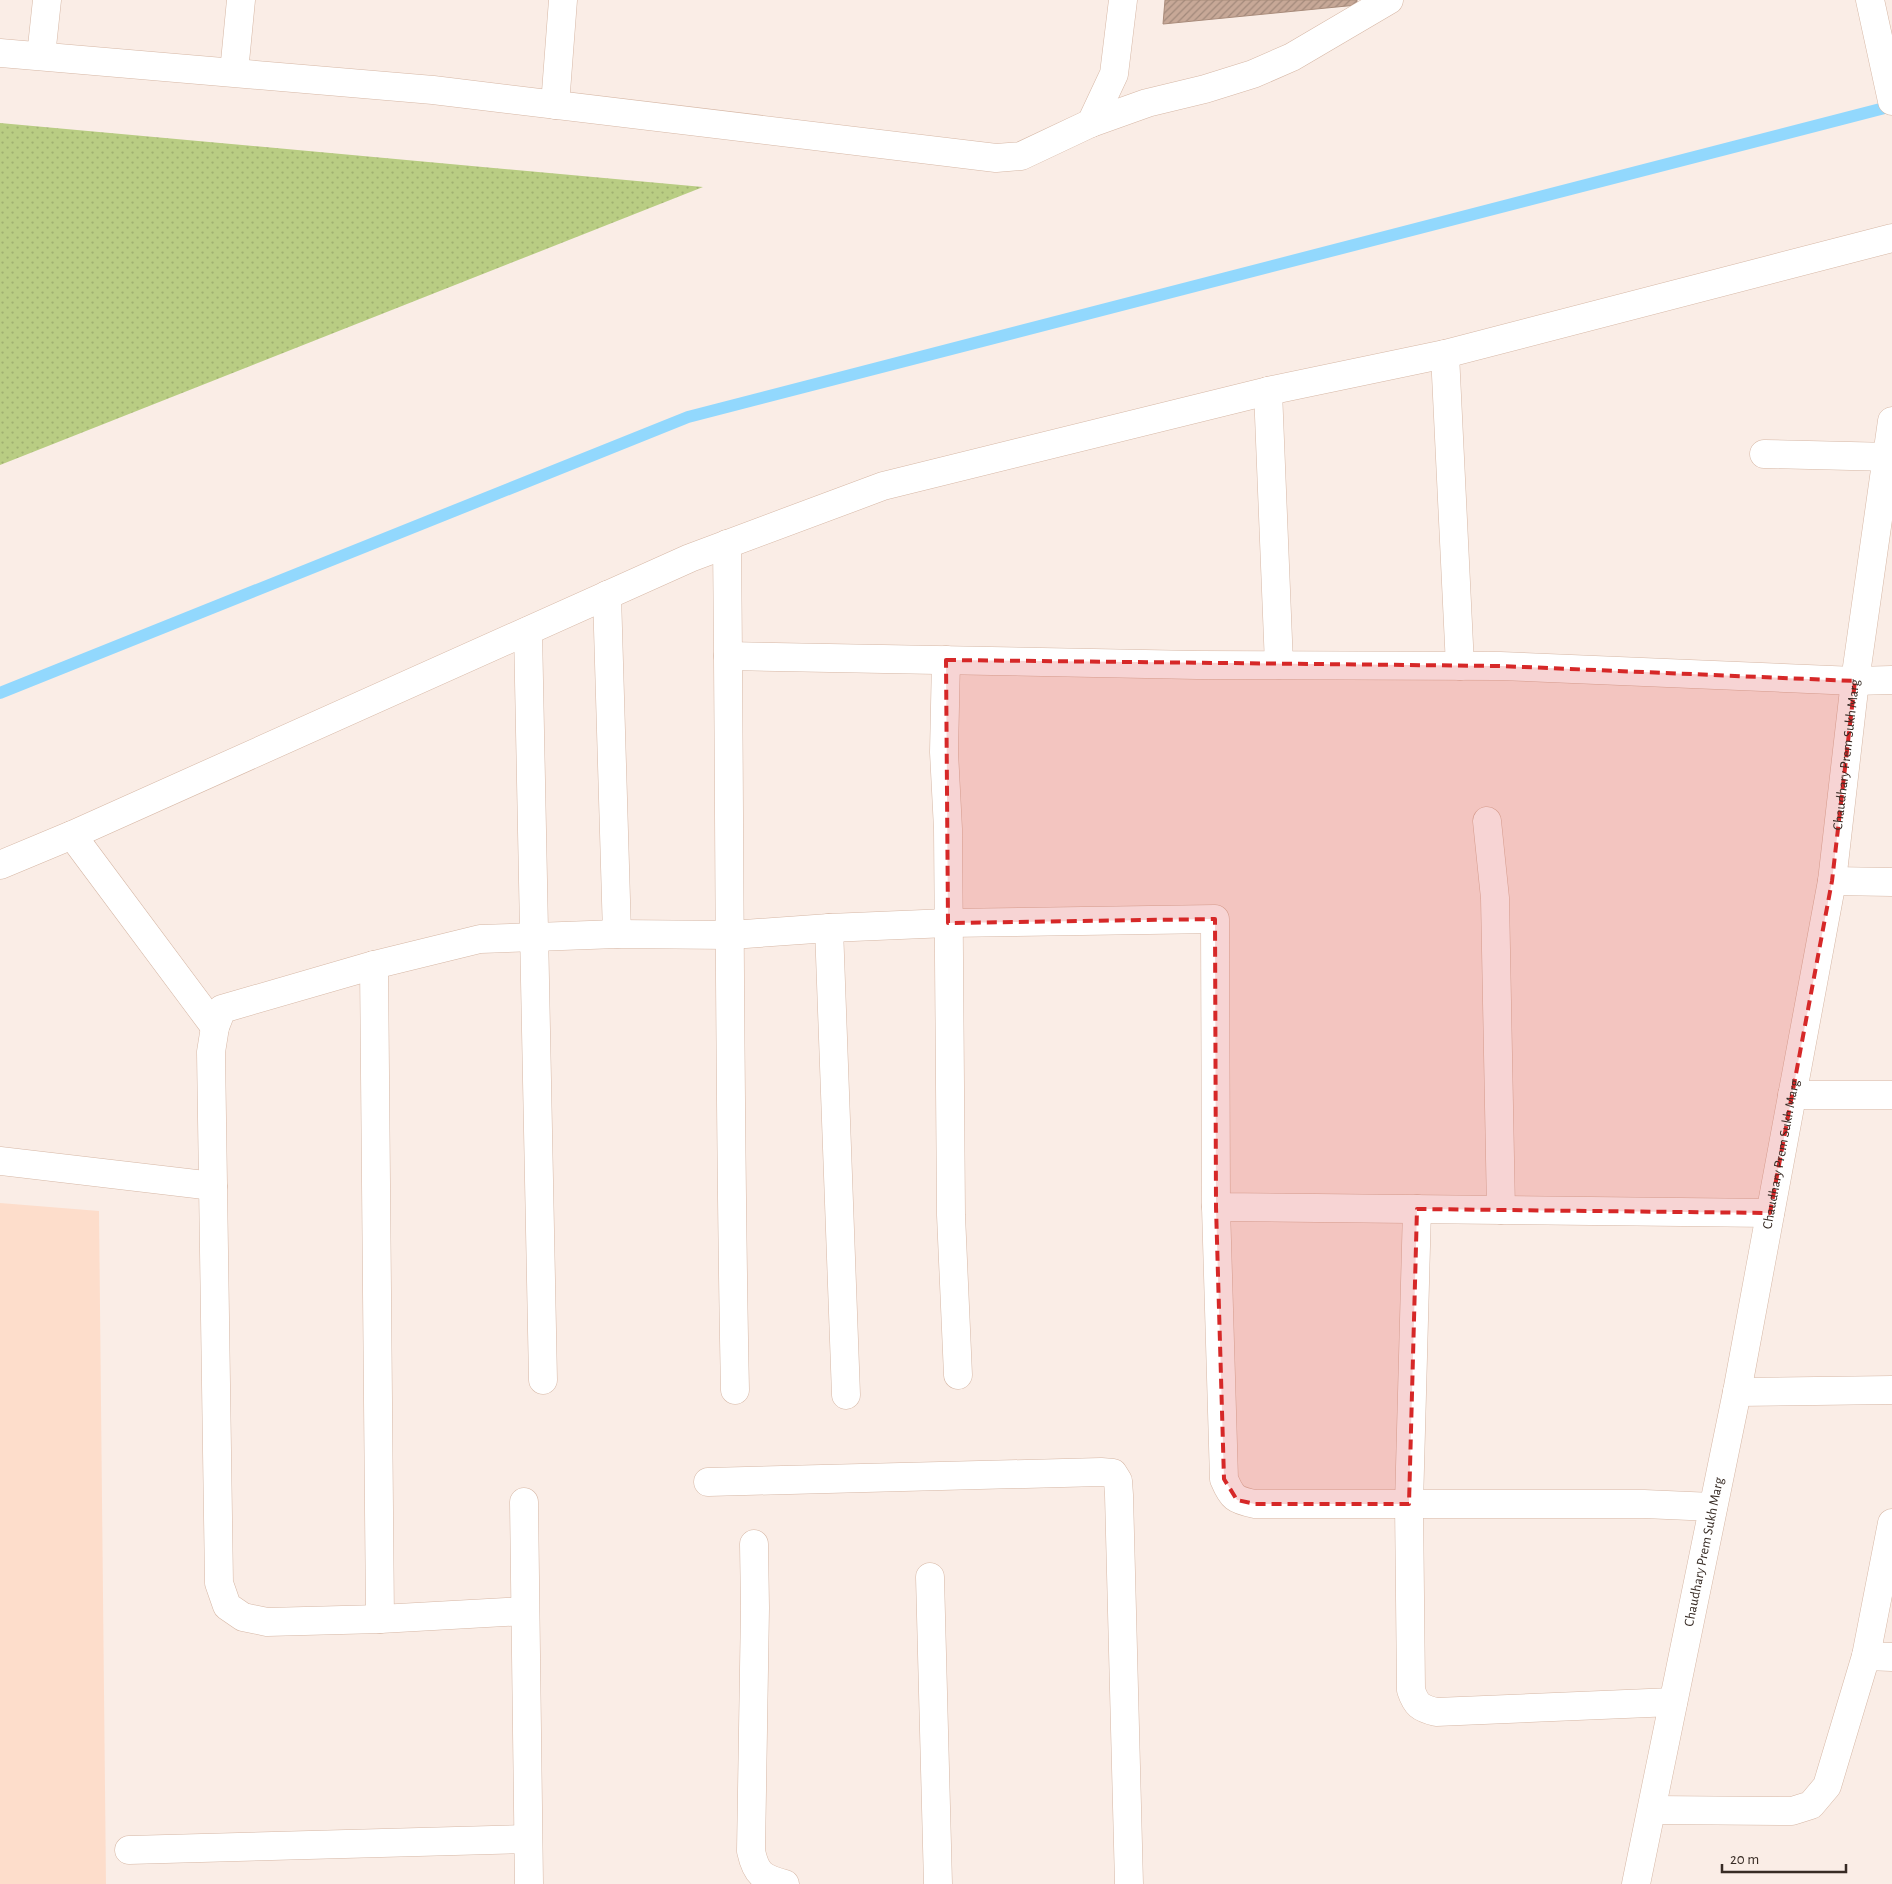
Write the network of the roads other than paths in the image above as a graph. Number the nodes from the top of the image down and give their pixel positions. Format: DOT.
graph roads {
  1 [pos="47,0"];
  2 [pos="241,0"];
  3 [pos="563,0"];
  4 [pos="1123,0"];
  5 [pos="1389,0"];
  6 [pos="1870,0"];
  7 [pos="0,53"];
  8 [pos="41,56"];
  9 [pos="234,72"];
  10 [pos="1892,101"];
  11 [pos="555,105"];
  12 [pos="1091,123"];
  13 [pos="1892,238"];
  14 [pos="1445,354"];
  15 [pos="1268,392"];
  16 [pos="1892,420"];
  17 [pos="1764,454"];
  18 [pos="1889,458"];
  19 [pos="727,544"];
  20 [pos="607,595"];
  21 [pos="528,631"];
  22 [pos="728,656"];
  23 [pos="946,660"];
  24 [pos="1279,665"];
  25 [pos="1460,666"];
  26 [pos="1892,680"];
  27 [pos="1855,681"];
  28 [pos="1487,822"];
  29 [pos="72,835"];
  30 [pos="0,865"];
  31 [pos="1832,881"];
  32 [pos="1892,882"];
  33 [pos="948,923"];
  34 [pos="829,928"];
  35 [pos="618,934"];
  36 [pos="731,935"];
  37 [pos="534,937"];
  38 [pos="374,965"];
  39 [pos="215,1028"];
  40 [pos="1792,1095"];
  41 [pos="1892,1095"];
  42 [pos="0,1161"];
  43 [pos="213,1186"];
  44 [pos="1216,1207"];
  45 [pos="1417,1209"];
  46 [pos="1501,1210"];
  47 [pos="1770,1213"];
  48 [pos="958,1375"];
  49 [pos="543,1380"];
  50 [pos="734,1390"];
  51 [pos="1892,1390"];
  52 [pos="1737,1392"];
  53 [pos="846,1396"];
  54 [pos="708,1482"];
  55 [pos="524,1502"];
  56 [pos="1409,1504"];
  57 [pos="1714,1507"];
  58 [pos="1892,1527"];
  59 [pos="754,1544"];
  60 [pos="930,1577"];
  61 [pos="525,1611"];
  62 [pos="380,1618"];
  63 [pos="1879,1657"];
  64 [pos="1673,1702"];
  65 [pos="1652,1810"];
  66 [pos="528,1839"];
  67 [pos="129,1850"];
  68 [pos="529,1884"];
  69 [pos="785,1884"];
  70 [pos="938,1884"];
  71 [pos="1128,1884"];
  72 [pos="1636,1884"];
  1 -- 8 [label="street"];
  2 -- 9 [label="street"];
  3 -- 11 [label="street"];
  4 -- 12 [label="street"];
  5 -- 12 [label="street"];
  6 -- 10 [label="street"];
  7 -- 8 [label="street"];
  8 -- 9 [label="street"];
  9 -- 11 [label="street"];
  11 -- 12 [label="street"];
  13 -- 14 [label="street"];
  14 -- 15 [label="street"];
  14 -- 25 [label="street"];
  15 -- 19 [label="street"];
  15 -- 24 [label="street"];
  16 -- 18 [label="street, Chaudhary Prem Sukh Marg"];
  17 -- 18 [label="street"];
  18 -- 27 [label="street, Chaudhary Prem Sukh Marg"];
  19 -- 20 [label="street"];
  19 -- 22 [label="street"];
  20 -- 21 [label="street"];
  20 -- 35 [label="street"];
  21 -- 29 [label="street"];
  21 -- 37 [label="street"];
  22 -- 23 [label="street"];
  22 -- 36 [label="street"];
  23 -- 24 [label="street"];
  23 -- 33 [label="street"];
  24 -- 25 [label="street"];
  25 -- 27 [label="street"];
  26 -- 27 [label="street"];
  27 -- 31 [label="street, Chaudhary Prem Sukh Marg"];
  28 -- 46 [label="street"];
  29 -- 30 [label="street"];
  29 -- 39 [label="street"];
  31 -- 32 [label="street"];
  31 -- 40 [label="street, Chaudhary Prem Sukh Marg"];
  33 -- 34 [label="street"];
  33 -- 44 [label="street"];
  33 -- 48 [label="street"];
  34 -- 36 [label="street"];
  34 -- 53 [label="street"];
  35 -- 36 [label="street"];
  35 -- 37 [label="street"];
  36 -- 50 [label="street"];
  37 -- 38 [label="street"];
  37 -- 49 [label="street"];
  38 -- 39 [label="street"];
  38 -- 62 [label="street"];
  39 -- 43 [label="street"];
  40 -- 41 [label="street"];
  40 -- 47 [label="street, Chaudhary Prem Sukh Marg"];
  42 -- 43 [label="street"];
  43 -- 62 [label="street"];
  44 -- 45 [label="street"];
  44 -- 56 [label="street"];
  45 -- 46 [label="street"];
  45 -- 56 [label="street"];
  46 -- 47 [label="street"];
  47 -- 52 [label="street, Chaudhary Prem Sukh Marg"];
  51 -- 52 [label="street"];
  52 -- 57 [label="street, Chaudhary Prem Sukh Marg"];
  54 -- 71 [label="street"];
  55 -- 61 [label="street"];
  56 -- 57 [label="street"];
  56 -- 64 [label="street"];
  57 -- 64 [label="street, Chaudhary Prem Sukh Marg"];
  58 -- 63 [label="street"];
  59 -- 69 [label="street"];
  60 -- 70 [label="street"];
  61 -- 62 [label="street"];
  61 -- 66 [label="street"];
  63 -- 65 [label="street"];
  64 -- 65 [label="street, Chaudhary Prem Sukh Marg"];
  65 -- 72 [label="street, Chaudhary Prem Sukh Marg"];
  66 -- 67 [label="street"];
  66 -- 68 [label="street"];
}
